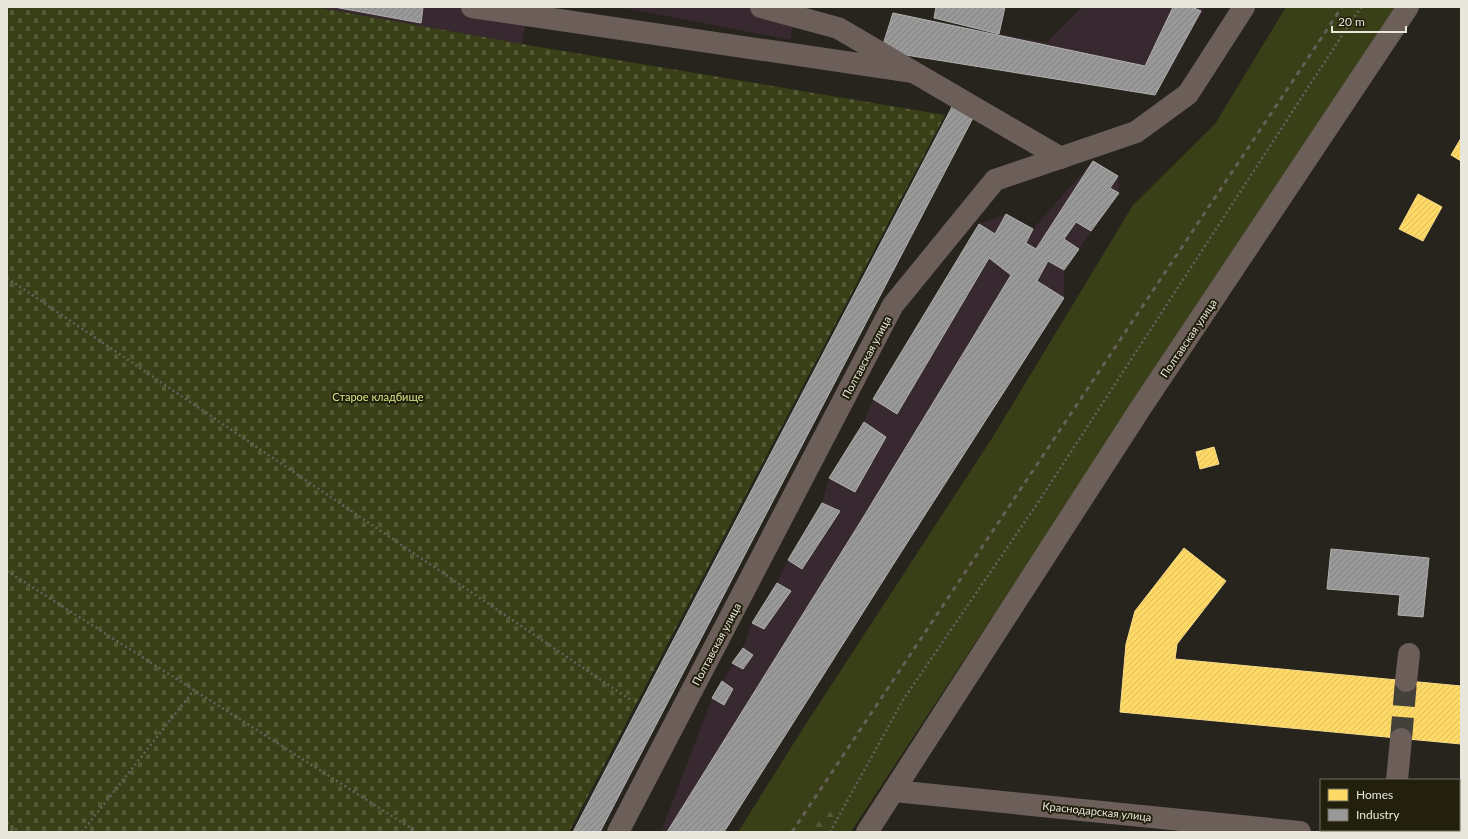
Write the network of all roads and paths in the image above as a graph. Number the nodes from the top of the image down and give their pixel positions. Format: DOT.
graph roads {
  1 [pos="472,7"];
  2 [pos="761,7"];
  3 [pos="1244,7"];
  4 [pos="1362,7"];
  5 [pos="1408,7"];
  6 [pos="913,72"];
  7 [pos="1061,158"];
  8 [pos="7,278"];
  9 [pos="7,571"];
  10 [pos="1409,654"];
  11 [pos="1406,681"];
  12 [pos="194,690"];
  13 [pos="632,701"];
  14 [pos="1401,739"];
  15 [pos="1397,779"];
  16 [pos="894,790"];
  17 [pos="7,823"];
  18 [pos="1264,830"];
  19 [pos="20,832"];
  20 [pos="82,832"];
  21 [pos="417,832"];
  22 [pos="618,832"];
  23 [pos="830,832"];
  24 [pos="867,832"];
  25 [pos="1300,832"];
  1 -- 6 [label="street"];
  2 -- 6 [label="street"];
  3 -- 7 [label="street, Полтавская улица"];
  4 -- 23 [label="path"];
  5 -- 16 [label="street, Полтавская улица"];
  6 -- 7 [label="street"];
  7 -- 22 [label="street, Полтавская улица"];
  8 -- 13 [label="path"];
  9 -- 12 [label="path"];
  10 -- 11 [label="street"];
  12 -- 20 [label="path"];
  12 -- 21 [label="path"];
  14 -- 15 [label="street"];
  16 -- 18 [label="street, Краснодарская улица"];
  16 -- 24 [label="street, Полтавская улица"];
  17 -- 19 [label="path"];
  18 -- 25 [label="street, Краснодарская улица"];
}
